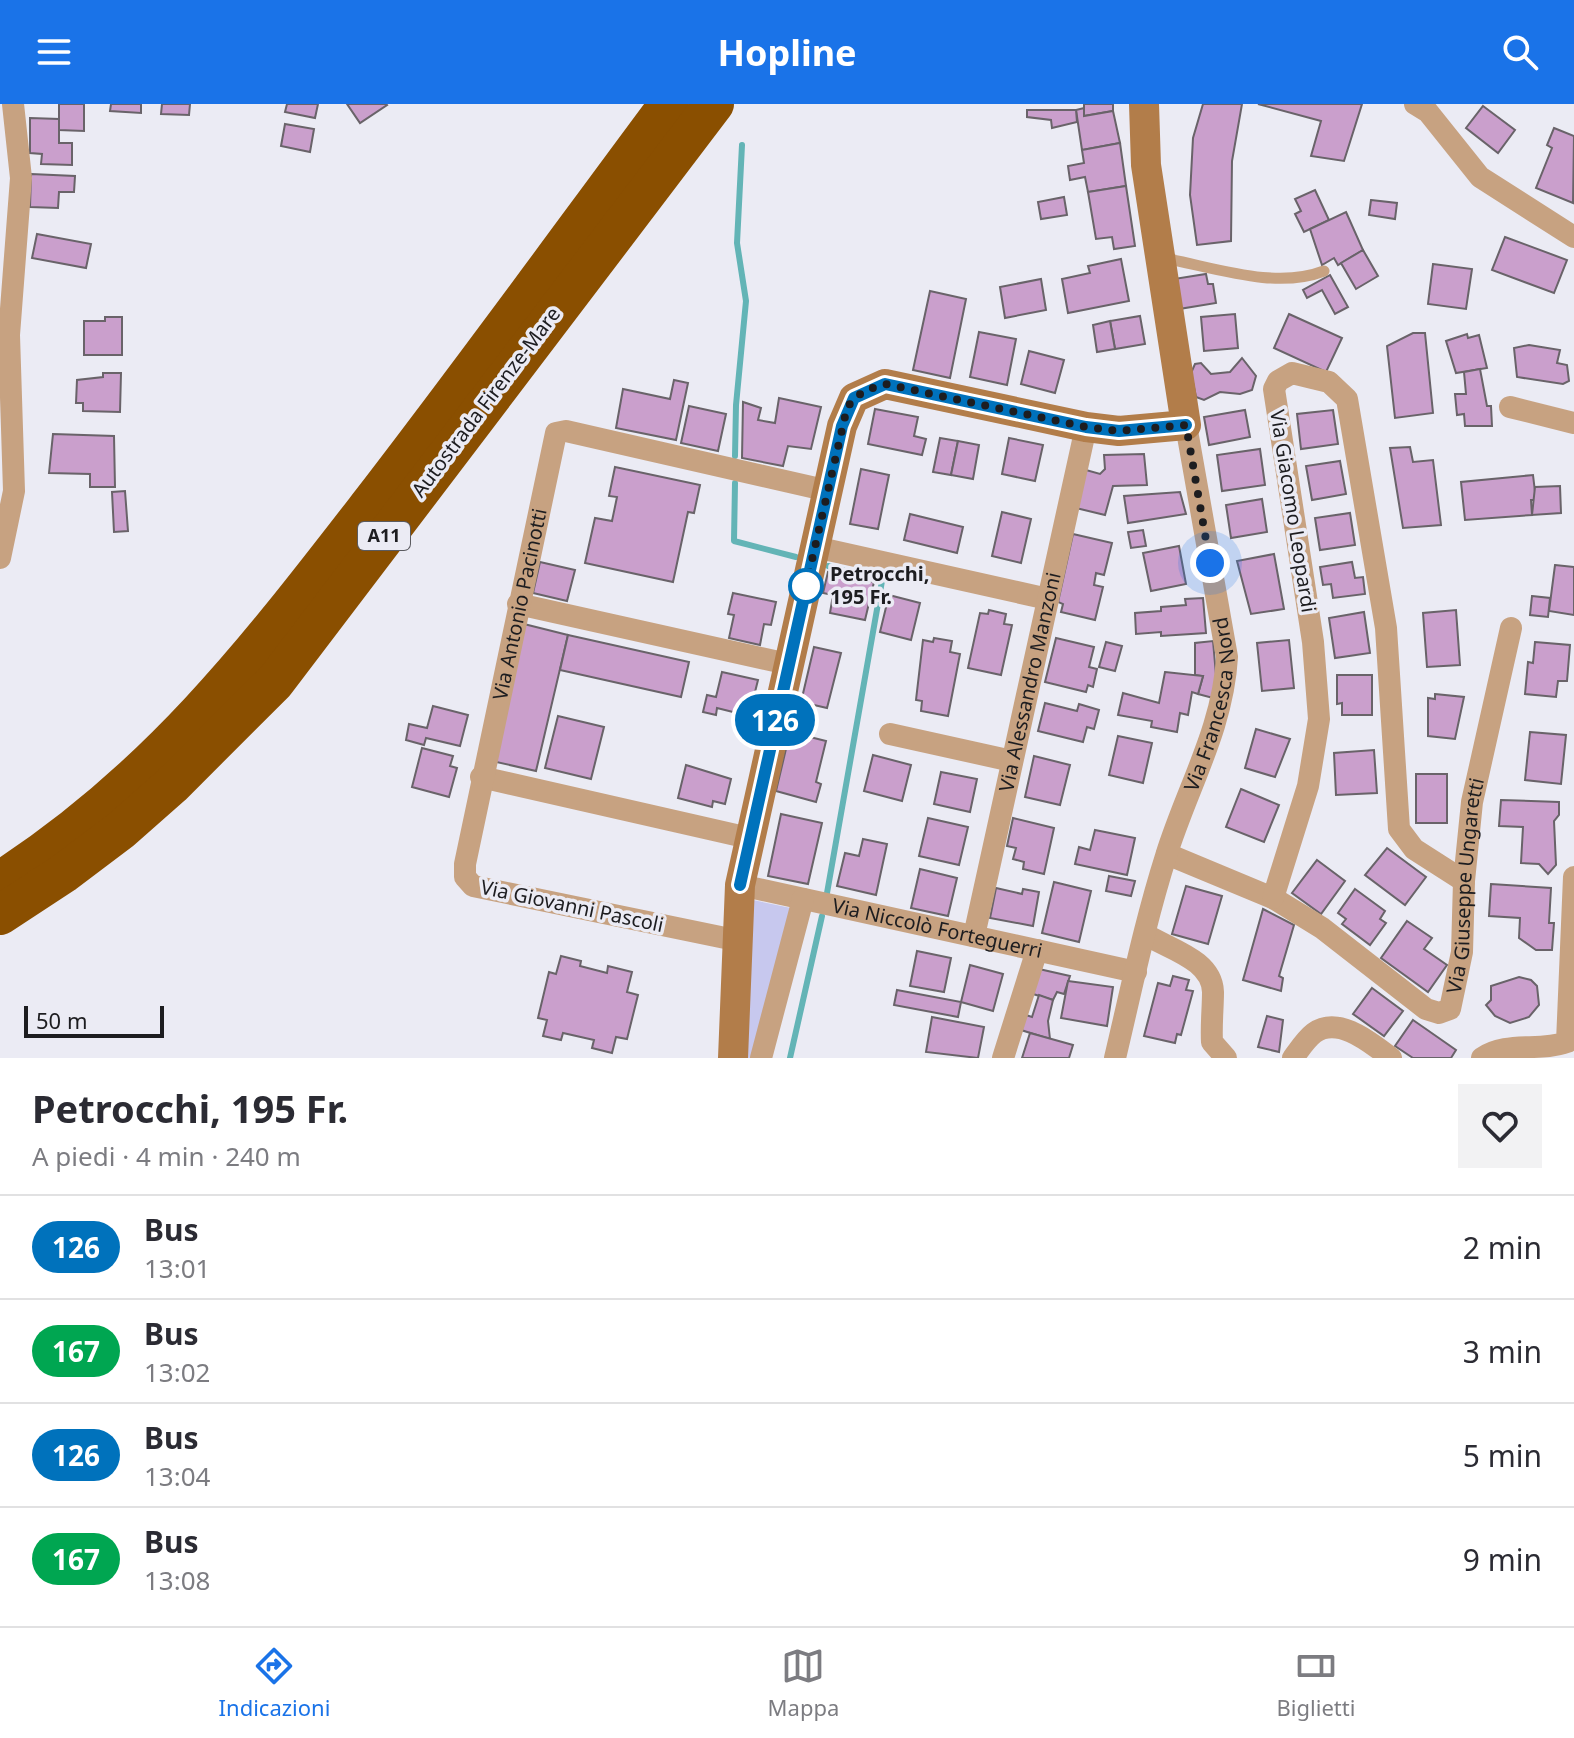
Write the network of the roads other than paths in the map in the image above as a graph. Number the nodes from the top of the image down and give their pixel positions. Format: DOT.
graph roads {
  1 [pos="13,104"];
  2 [pos="669,104"];
  3 [pos="714,104"];
  4 [pos="1144,104"];
  5 [pos="1415,104"];
  6 [pos="1574,237"];
  7 [pos="1158,257"];
  8 [pos="1324,271"];
  9 [pos="1510,407"];
  10 [pos="1574,423"];
  11 [pos="1186,425"];
  12 [pos="1086,427"];
  13 [pos="829,491"];
  14 [pos="815,547"];
  15 [pos="0,558"];
  16 [pos="1048,599"];
  17 [pos="518,604"];
  18 [pos="1511,628"];
  19 [pos="788,664"];
  20 [pos="890,734"];
  21 [pos="1012,761"];
  22 [pos="481,777"];
  23 [pos="749,838"];
  24 [pos="1167,854"];
  25 [pos="1574,877"];
  26 [pos="0,881"];
  27 [pos="1464,881"];
  28 [pos="740,885"];
  29 [pos="1273,898"];
  30 [pos="803,899"];
  31 [pos="0,915"];
  32 [pos="1145,934"];
  33 [pos="974,936"];
  34 [pos="735,940"];
  35 [pos="1037,950"];
  36 [pos="1136,972"];
  37 [pos="1537,1052"];
  38 [pos="733,1058"];
  39 [pos="761,1058"];
  40 [pos="1003,1058"];
  41 [pos="1115,1058"];
  42 [pos="1226,1058"];
  43 [pos="1293,1058"];
  44 [pos="1391,1058"];
  45 [pos="1482,1058"];
  1 -- 15 [label="street"];
  2 -- 26 [label="highway, Autostrada Firenze-Mare / A11"];
  3 -- 31 [label="highway, Autostrada Firenze-Mare / A11"];
  4 -- 7 [label="main road, Via Francesca Nord"];
  5 -- 6 [label="street"];
  7 -- 8 [label="lane"];
  7 -- 11 [label="main road, Via Francesca Nord"];
  9 -- 10 [label="street"];
  11 -- 12 [label="main road"];
  11 -- 24 [label="street, Via Francesca Nord"];
  12 -- 13 [label="main road"];
  12 -- 16 [label="street, Via Alessandro Manzoni"];
  13 -- 14 [label="main road"];
  13 -- 17 [label="street, Via Antonio Pacinotti"];
  14 -- 16 [label="street"];
  14 -- 19 [label="main road"];
  16 -- 21 [label="street, Via Alessandro Manzoni"];
  17 -- 19 [label="street"];
  17 -- 22 [label="street, Via Antonio Pacinotti"];
  18 -- 27 [label="street, Via Giuseppe Ungaretti"];
  19 -- 23 [label="main road"];
  20 -- 21 [label="street"];
  21 -- 33 [label="street, Via Alessandro Manzoni"];
  22 -- 23 [label="street"];
  22 -- 34 [label="street, Via Giovanni Pascoli"];
  23 -- 28 [label="main road"];
  24 -- 29 [label="street, Via Giuseppe Ungaretti"];
  24 -- 32 [label="street, Via Francesca Nord"];
  25 -- 37 [label="street"];
  27 -- 29 [label="street, Via Giuseppe Ungaretti"];
  27 -- 29 [label="street, Via Giacomo Leopardi"];
  28 -- 30 [label="street, Via Niccolò Forteguerri"];
  28 -- 34 [label="main road"];
  30 -- 33 [label="street, Via Niccolò Forteguerri"];
  30 -- 39 [label="street"];
  32 -- 36 [label="street, Via Francesca Nord"];
  32 -- 42 [label="street"];
  33 -- 35 [label="street, Via Niccolò Forteguerri"];
  34 -- 38 [label="main road"];
  35 -- 36 [label="street, Via Niccolò Forteguerri"];
  35 -- 40 [label="street"];
  36 -- 41 [label="street, Via Francesca Nord"];
  37 -- 45 [label="street"];
  43 -- 44 [label="street"];
}
